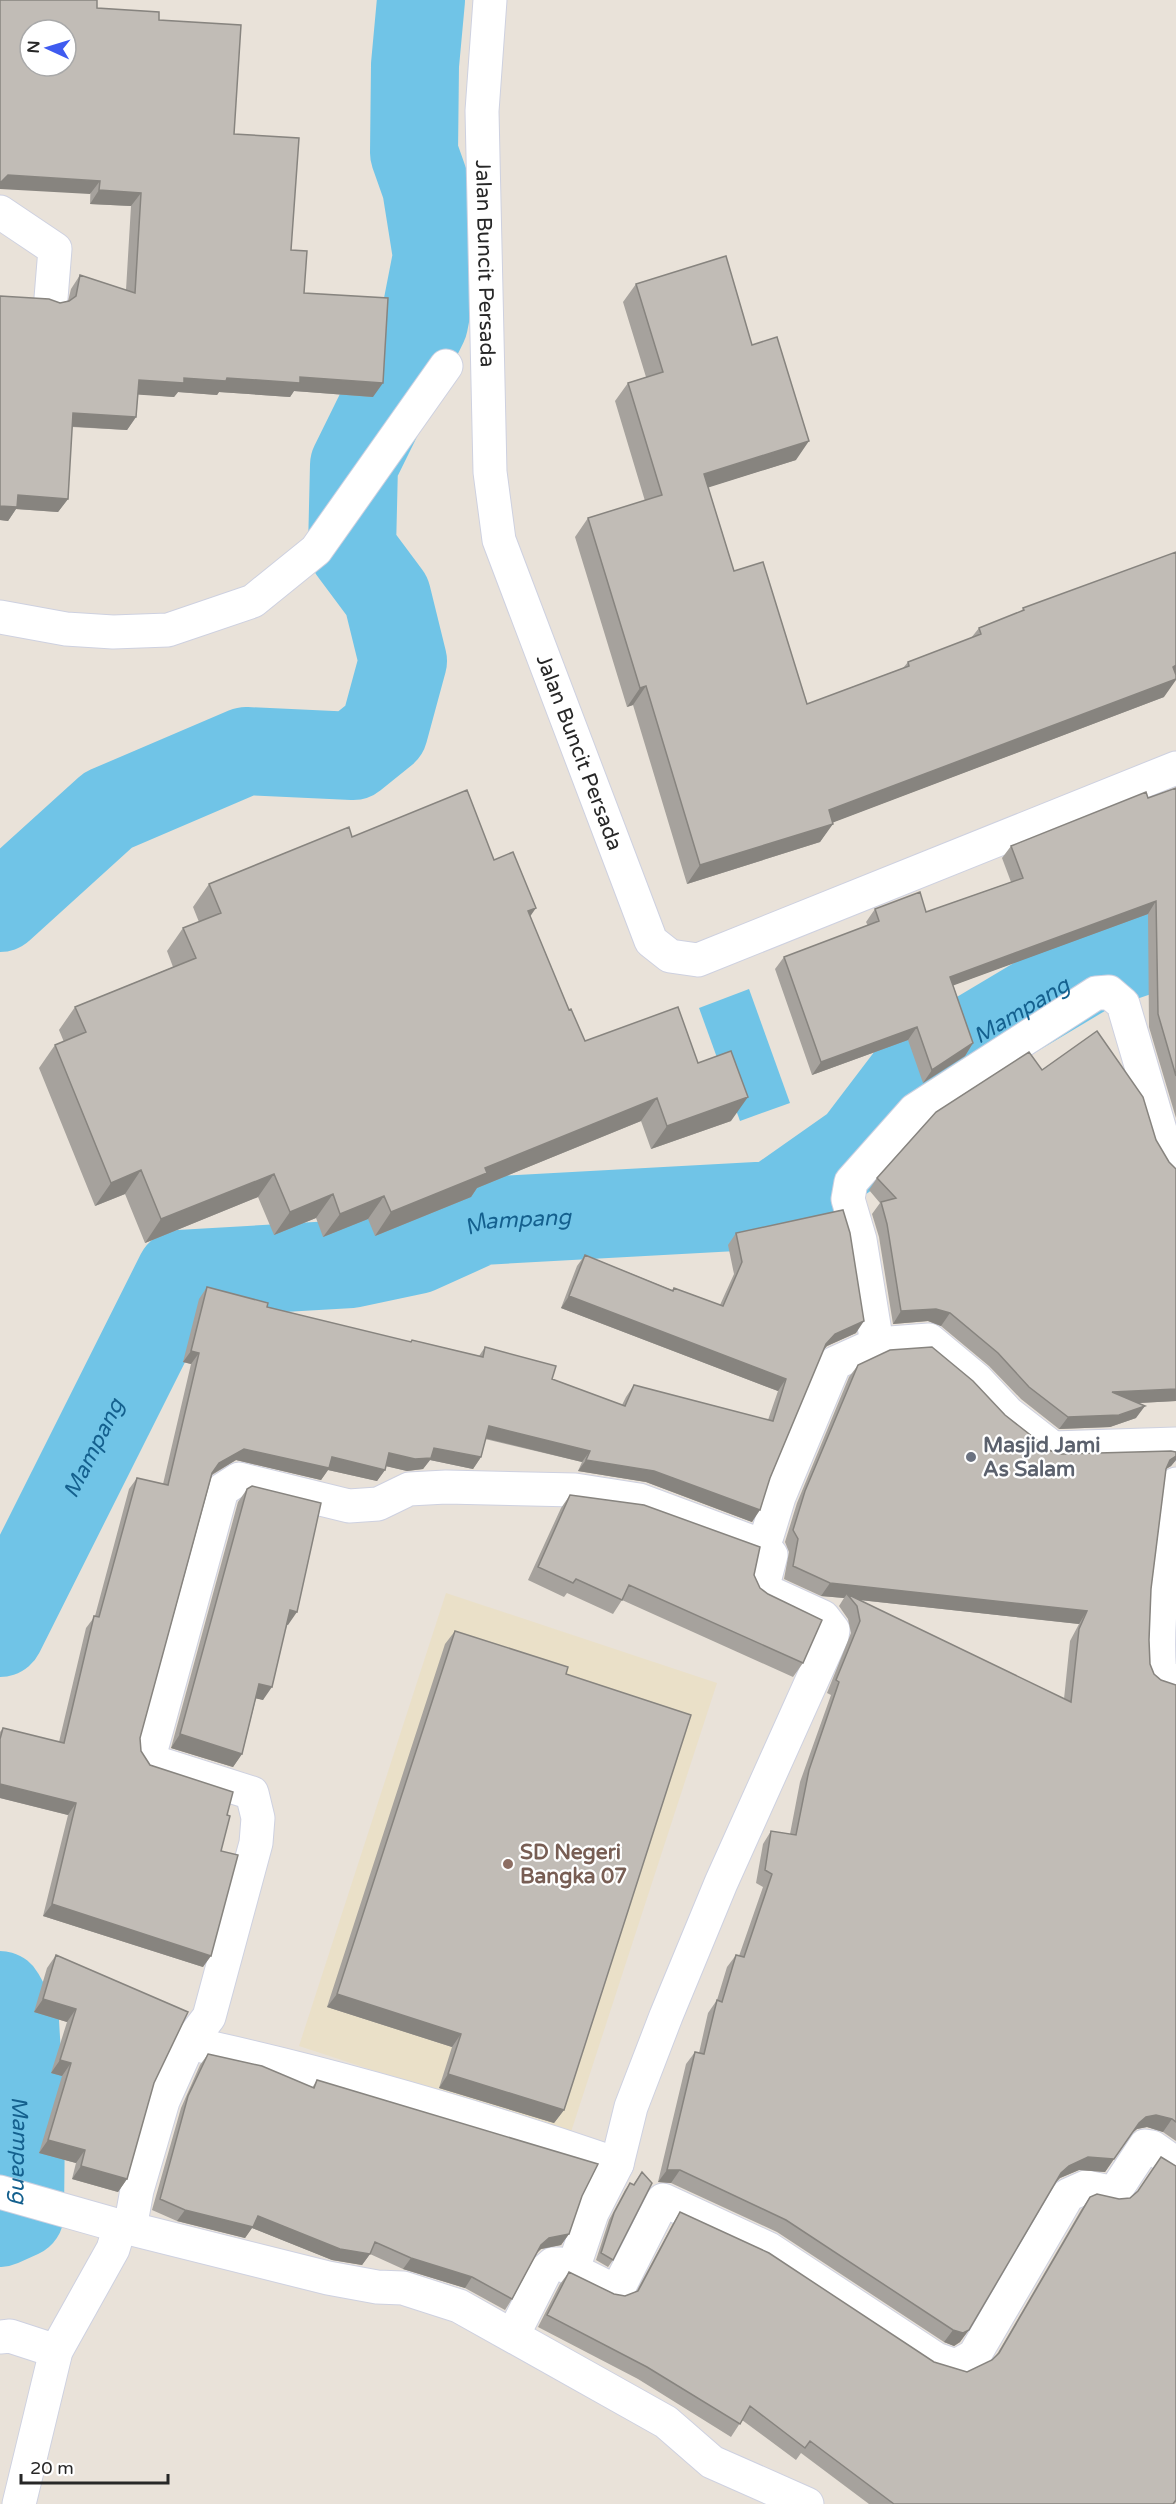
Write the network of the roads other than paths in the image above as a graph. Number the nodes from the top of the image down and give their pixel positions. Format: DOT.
graph roads {
  1 [pos="490,0"];
  2 [pos="0,212"];
  3 [pos="51,298"];
  4 [pos="446,366"];
  5 [pos="0,617"];
  6 [pos="1176,768"];
  7 [pos="1176,1165"];
  8 [pos="877,1344"];
  9 [pos="1176,1444"];
  10 [pos="1176,1484"];
  11 [pos="761,1542"];
  12 [pos="1176,1682"];
  13 [pos="189,2043"];
  14 [pos="617,2163"];
  15 [pos="1176,2164"];
  16 [pos="0,2192"];
  17 [pos="121,2235"];
  18 [pos="573,2269"];
  19 [pos="513,2335"];
  20 [pos="0,2337"];
  21 [pos="56,2351"];
  22 [pos="19,2504"];
  23 [pos="807,2504"];
  1 -- 6 [label="street, Jalan Buncit Persada"];
  2 -- 3 [label="street"];
  4 -- 5 [label="street"];
  7 -- 8 [label="street"];
  8 -- 9 [label="street"];
  8 -- 11 [label="street"];
  10 -- 12 [label="street"];
  11 -- 13 [label="street"];
  11 -- 14 [label="street"];
  13 -- 14 [label="street"];
  13 -- 17 [label="street"];
  14 -- 18 [label="street"];
  15 -- 18 [label="street"];
  16 -- 17 [label="street"];
  17 -- 19 [label="street"];
  17 -- 21 [label="street"];
  18 -- 19 [label="street"];
  19 -- 23 [label="street"];
  20 -- 21 [label="street"];
  21 -- 22 [label="street"];
}
